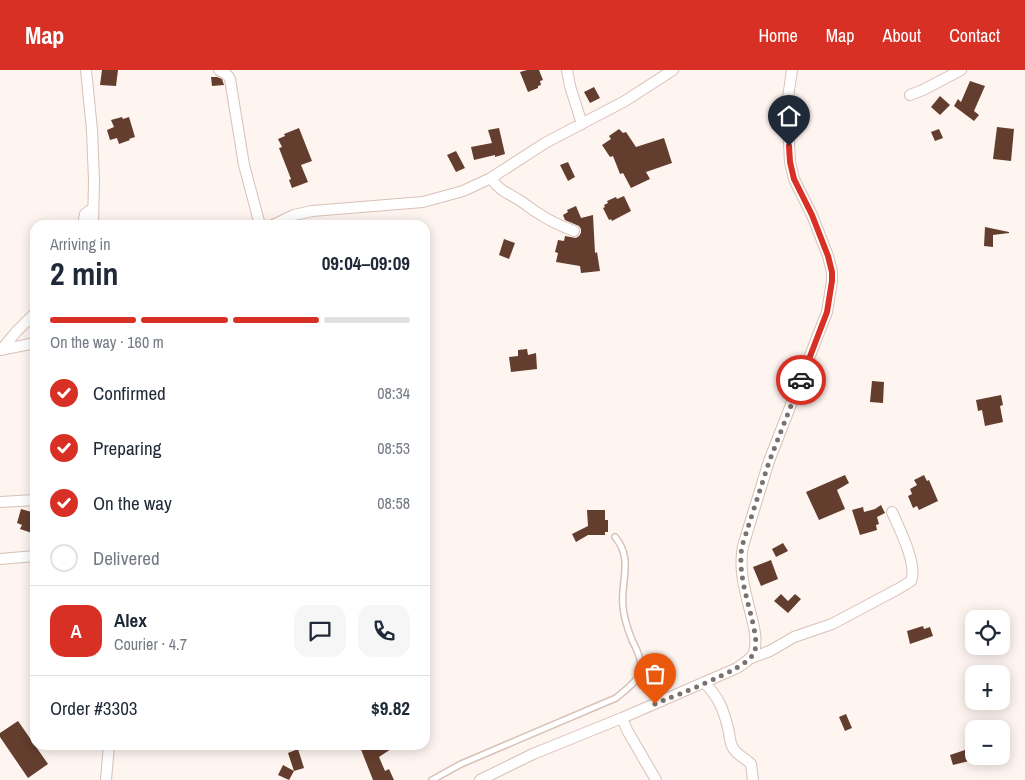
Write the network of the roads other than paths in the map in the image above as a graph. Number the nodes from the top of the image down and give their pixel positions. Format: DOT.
graph roads {
  1 [pos="86,70"];
  2 [pos="218,70"];
  3 [pos="567,70"];
  4 [pos="673,70"];
  5 [pos="792,70"];
  6 [pos="961,70"];
  7 [pos="910,95"];
  8 [pos="582,124"];
  9 [pos="491,178"];
  10 [pos="93,208"];
  11 [pos="84,220"];
  12 [pos="93,220"];
  13 [pos="259,220"];
  14 [pos="284,220"];
  15 [pos="574,231"];
  16 [pos="30,318"];
  17 [pos="30,344"];
  18 [pos="0,350"];
  19 [pos="30,500"];
  20 [pos="0,502"];
  21 [pos="892,512"];
  22 [pos="616,537"];
  23 [pos="30,556"];
  24 [pos="0,559"];
  25 [pos="751,658"];
  26 [pos="704,682"];
  27 [pos="622,718"];
  28 [pos="109,750"];
  29 [pos="106,780"];
  30 [pos="432,780"];
  31 [pos="480,780"];
  32 [pos="656,780"];
  33 [pos="753,780"];
  1 -- 10 [label="street"];
  2 -- 13 [label="street"];
  3 -- 8 [label="street"];
  4 -- 8 [label="street"];
  5 -- 25 [label="street"];
  6 -- 7 [label="street"];
  8 -- 9 [label="street"];
  9 -- 14 [label="street"];
  9 -- 15 [label="street"];
  10 -- 11 [label="street"];
  10 -- 12 [label="street"];
  16 -- 18 [label="street"];
  17 -- 18 [label="street"];
  19 -- 20 [label="street"];
  21 -- 25 [label="street"];
  22 -- 30 [label="lane"];
  23 -- 24 [label="street"];
  25 -- 26 [label="street"];
  26 -- 27 [label="street"];
  26 -- 33 [label="street"];
  27 -- 31 [label="street"];
  27 -- 32 [label="street"];
  28 -- 29 [label="street"];
}
